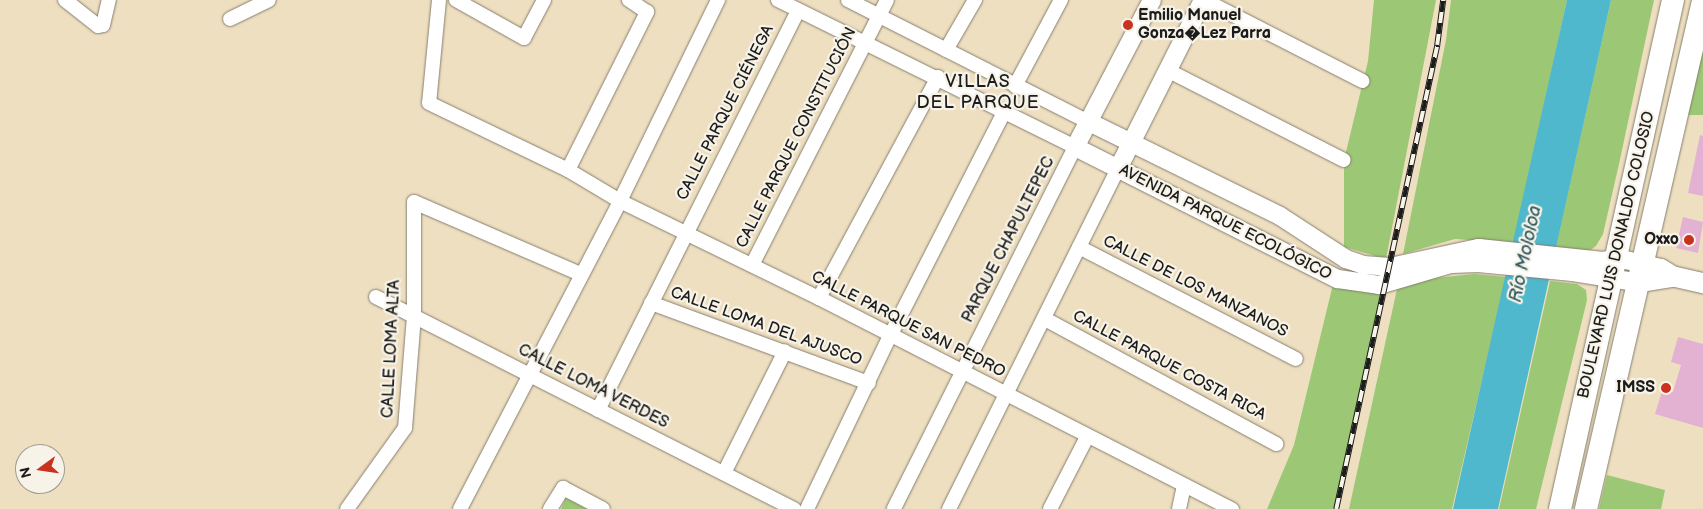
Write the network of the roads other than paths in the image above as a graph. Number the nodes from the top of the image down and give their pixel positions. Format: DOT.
graph roads {
  1 [pos="65,0"];
  2 [pos="109,0"];
  3 [pos="269,0"];
  4 [pos="439,0"];
  5 [pos="456,0"];
  6 [pos="544,0"];
  7 [pos="629,0"];
  8 [pos="718,0"];
  9 [pos="778,0"];
  10 [pos="848,0"];
  11 [pos="887,0"];
  12 [pos="975,0"];
  13 [pos="1061,0"];
  14 [pos="1152,0"];
  15 [pos="1203,0"];
  16 [pos="1673,0"];
  17 [pos="1703,1"];
  18 [pos="798,10"];
  19 [pos="878,16"];
  20 [pos="230,19"];
  21 [pos="866,42"];
  22 [pos="946,50"];
  23 [pos="1169,71"];
  24 [pos="938,77"];
  25 [pos="1362,81"];
  26 [pos="1015,86"];
  27 [pos="1004,112"];
  28 [pos="1087,122"];
  29 [pos="1132,141"];
  30 [pos="1075,147"];
  31 [pos="1344,160"];
  32 [pos="1118,169"];
  33 [pos="568,170"];
  34 [pos="620,201"];
  35 [pos="686,232"];
  36 [pos="1079,247"];
  37 [pos="1478,255"];
  38 [pos="1346,259"];
  39 [pos="752,265"];
  40 [pos="1614,268"];
  41 [pos="580,274"];
  42 [pos="1641,274"];
  43 [pos="1676,278"];
  44 [pos="1338,279"];
  45 [pos="1703,283"];
  46 [pos="376,297"];
  47 [pos="819,298"];
  48 [pos="651,303"];
  49 [pos="414,315"];
  50 [pos="1045,319"];
  51 [pos="890,336"];
  52 [pos="785,351"];
  53 [pos="1296,359"];
  54 [pos="962,373"];
  55 [pos="529,374"];
  56 [pos="869,384"];
  57 [pos="1007,395"];
  58 [pos="598,410"];
  59 [pos="1087,437"];
  60 [pos="1276,444"];
  61 [pos="724,474"];
  62 [pos="1184,486"];
  63 [pos="347,509"];
  64 [pos="460,509"];
  65 [pos="550,509"];
  66 [pos="603,509"];
  67 [pos="794,509"];
  68 [pos="807,509"];
  69 [pos="894,509"];
  70 [pos="949,509"];
  71 [pos="1050,509"];
  72 [pos="1179,509"];
  73 [pos="1232,509"];
  74 [pos="1560,509"];
  75 [pos="1586,509"];
  1 -- 2 [label="street"];
  3 -- 20 [label="street"];
  4 -- 33 [label="street, CALLE PARQUE SAN PEDRO"];
  5 -- 6 [label="street"];
  7 -- 33 [label="street"];
  8 -- 34 [label="street"];
  9 -- 18 [label="street, AVENIDA PARQUE ECOLÓGICO"];
  10 -- 19 [label="street, AVENIDA PARQUE ECOLÓGICO"];
  11 -- 19 [label="street, CALLE PARQUE CONSTITUCIÓN"];
  12 -- 22 [label="street"];
  13 -- 26 [label="street"];
  14 -- 28 [label="street"];
  15 -- 23 [label="street"];
  15 -- 25 [label="street"];
  16 -- 40 [label="main road, BOULEVARD LUIS DONALDO COLOSIO"];
  17 -- 42 [label="main road, BOULEVARD LUIS DONALDO COLOSIO"];
  18 -- 21 [label="street, AVENIDA PARQUE ECOLÓGICO"];
  18 -- 35 [label="street, CALLE PARQUE CIÉNEGA"];
  19 -- 21 [label="street, CALLE PARQUE CONSTITUCIÓN"];
  19 -- 22 [label="street, AVENIDA PARQUE ECOLÓGICO"];
  21 -- 24 [label="street, AVENIDA PARQUE ECOLÓGICO"];
  21 -- 39 [label="street, CALLE PARQUE CONSTITUCIÓN"];
  22 -- 26 [label="street, AVENIDA PARQUE ECOLÓGICO"];
  23 -- 29 [label="street"];
  23 -- 31 [label="street"];
  24 -- 27 [label="street, AVENIDA PARQUE ECOLÓGICO"];
  24 -- 47 [label="street"];
  26 -- 28 [label="street, AVENIDA PARQUE ECOLÓGICO"];
  27 -- 30 [label="street, AVENIDA PARQUE ECOLÓGICO"];
  27 -- 51 [label="street"];
  28 -- 29 [label="street, AVENIDA PARQUE ECOLÓGICO"];
  28 -- 30 [label="street"];
  29 -- 32 [label="street"];
  29 -- 38 [label="street, AVENIDA PARQUE ECOLÓGICO"];
  30 -- 32 [label="street, AVENIDA PARQUE ECOLÓGICO"];
  30 -- 54 [label="street, PARQUE CHAPULTEPEC"];
  32 -- 36 [label="street"];
  32 -- 44 [label="street, AVENIDA PARQUE ECOLÓGICO"];
  33 -- 34 [label="street, CALLE PARQUE SAN PEDRO"];
  34 -- 35 [label="street, CALLE PARQUE SAN PEDRO"];
  34 -- 41 [label="street"];
  35 -- 39 [label="street, CALLE PARQUE SAN PEDRO"];
  35 -- 48 [label="street, CALLE PARQUE CIÉNEGA"];
  36 -- 50 [label="street"];
  36 -- 53 [label="street, CALLE DE LOS MANZANOS"];
  37 -- 38 [label="street, AVENIDA PARQUE ECOLÓGICO"];
  37 -- 40 [label="street, AVENIDA PARQUE ECOLÓGICO"];
  37 -- 44 [label="street, AVENIDA PARQUE ECOLÓGICO"];
  38 -- 44 [label="street"];
  39 -- 47 [label="street, CALLE PARQUE SAN PEDRO"];
  40 -- 42 [label="street, AVENIDA PARQUE ECOLÓGICO"];
  40 -- 74 [label="main road, BOULEVARD LUIS DONALDO COLOSIO"];
  41 -- 49 [label="street, CALLE LOMA ALTA"];
  41 -- 55 [label="street"];
  42 -- 43 [label="street, AVENIDA PARQUE ECOLÓGICO"];
  42 -- 75 [label="main road, BOULEVARD LUIS DONALDO COLOSIO"];
  43 -- 45 [label="main road"];
  46 -- 49 [label="street, CALLE LOMA VERDES"];
  47 -- 51 [label="street, CALLE PARQUE SAN PEDRO"];
  48 -- 52 [label="street, CALLE LOMA DEL AJUSCO"];
  48 -- 58 [label="street, CALLE PARQUE CIÉNEGA"];
  49 -- 55 [label="street, CALLE LOMA VERDES"];
  49 -- 63 [label="street, CALLE LOMA ALTA"];
  50 -- 57 [label="street"];
  50 -- 60 [label="street, CALLE PARQUE COSTA RICA"];
  51 -- 54 [label="street, CALLE PARQUE SAN PEDRO"];
  51 -- 56 [label="street"];
  52 -- 56 [label="street, CALLE LOMA DEL AJUSCO"];
  52 -- 61 [label="street"];
  54 -- 57 [label="street, CALLE PARQUE SAN PEDRO"];
  54 -- 69 [label="street, PARQUE CHAPULTEPEC"];
  55 -- 58 [label="street, CALLE LOMA VERDES"];
  55 -- 64 [label="street"];
  56 -- 68 [label="street"];
  57 -- 59 [label="street, CALLE PARQUE SAN PEDRO"];
  57 -- 70 [label="street"];
  58 -- 61 [label="street, CALLE LOMA VERDES"];
  59 -- 62 [label="street, CALLE PARQUE SAN PEDRO"];
  59 -- 71 [label="street"];
  61 -- 67 [label="street, CALLE LOMA VERDES"];
  62 -- 72 [label="street"];
  62 -- 73 [label="street, CALLE PARQUE SAN PEDRO"];
  65 -- 66 [label="street"];
}
